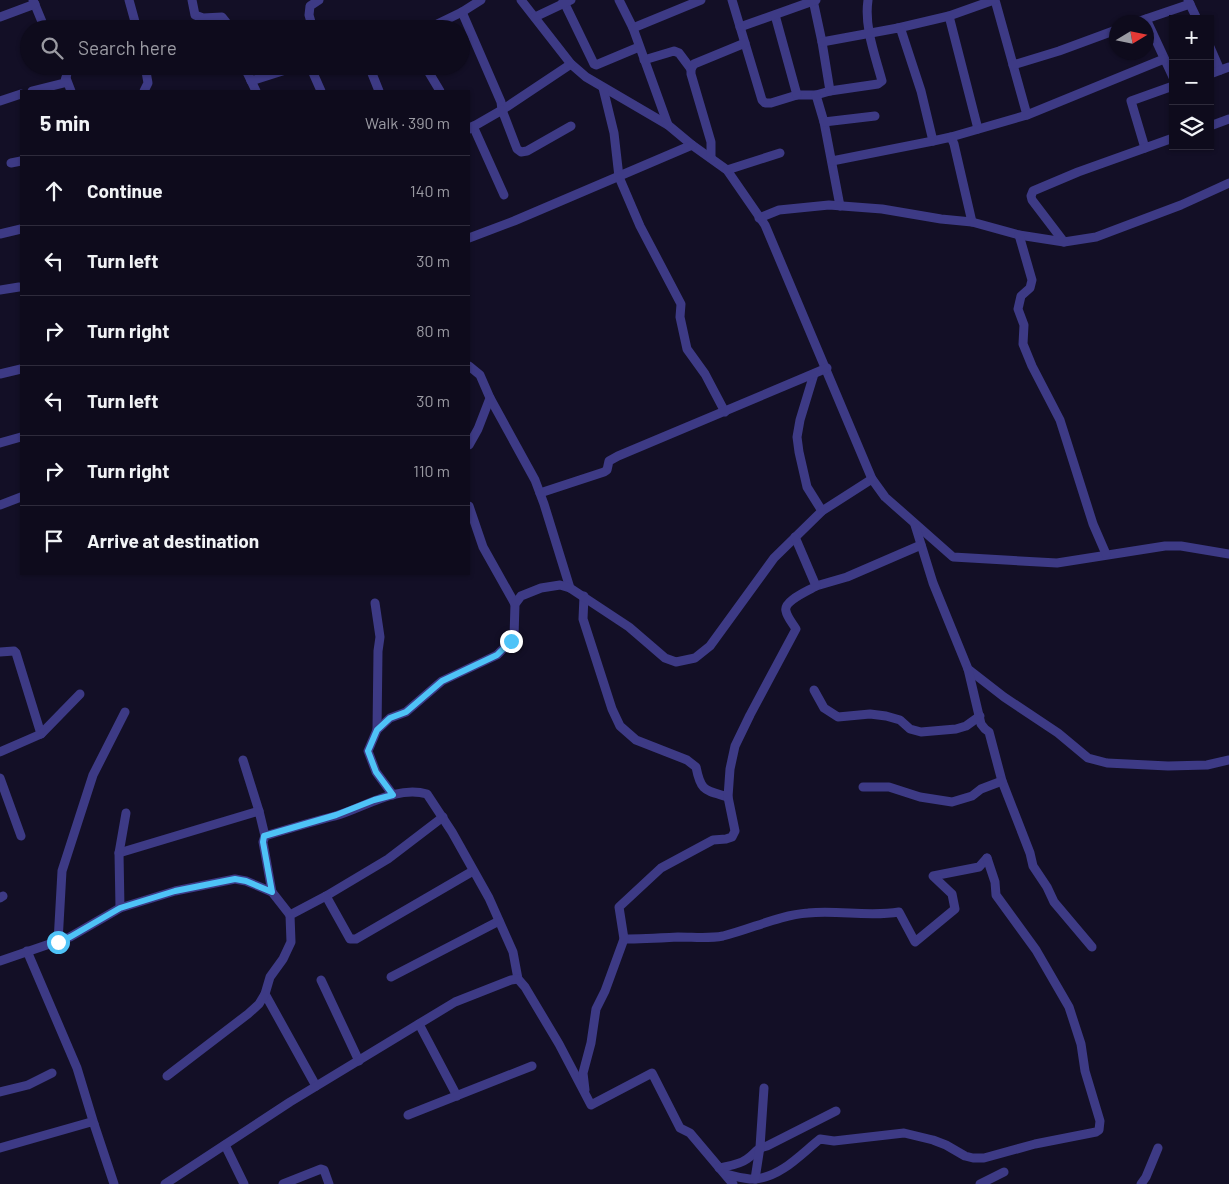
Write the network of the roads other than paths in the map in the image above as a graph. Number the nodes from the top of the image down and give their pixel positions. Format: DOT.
graph roads {
  1 [pos="129,0"];
  2 [pos="192,0"];
  3 [pos="319,0"];
  4 [pos="481,0"];
  5 [pos="521,0"];
  6 [pos="619,0"];
  7 [pos="701,0"];
  8 [pos="732,0"];
  9 [pos="868,0"];
  10 [pos="995,0"];
  11 [pos="566,1"];
  12 [pos="814,1"];
  13 [pos="34,2"];
  14 [pos="1189,2"];
  15 [pos="462,12"];
  16 [pos="775,15"];
  17 [pos="1195,15"];
  18 [pos="0,16"];
  19 [pos="949,16"];
  20 [pos="1154,16"];
  21 [pos="535,17"];
  22 [pos="41,20"];
  23 [pos="135,20"];
  24 [pos="224,20"];
  25 [pos="310,20"];
  26 [pos="446,20"];
  27 [pos="465,20"];
  28 [pos="740,27"];
  29 [pos="633,28"];
  30 [pos="898,28"];
  31 [pos="470,30"];
  32 [pos="1109,33"];
  33 [pos="870,34"];
  34 [pos="1154,37"];
  35 [pos="822,42"];
  36 [pos="745,43"];
  37 [pos="639,46"];
  38 [pos="1214,53"];
  39 [pos="1164,59"];
  40 [pos="644,60"];
  41 [pos="572,64"];
  42 [pos="1013,65"];
  43 [pos="691,69"];
  44 [pos="1169,69"];
  45 [pos="1224,69"];
  46 [pos="67,75"];
  47 [pos="147,75"];
  48 [pos="248,75"];
  49 [pos="270,75"];
  50 [pos="314,75"];
  51 [pos="372,75"];
  52 [pos="430,75"];
  53 [pos="66,78"];
  54 [pos="251,81"];
  55 [pos="1169,87"];
  56 [pos="603,88"];
  57 [pos="36,90"];
  58 [pos="71,90"];
  59 [pos="144,90"];
  60 [pos="256,90"];
  61 [pos="320,90"];
  62 [pos="378,90"];
  63 [pos="439,90"];
  64 [pos="830,91"];
  65 [pos="20,94"];
  66 [pos="797,95"];
  67 [pos="816,95"];
  68 [pos="0,101"];
  69 [pos="502,110"];
  70 [pos="1027,115"];
  71 [pos="875,116"];
  72 [pos="1229,119"];
  73 [pos="824,122"];
  74 [pos="668,125"];
  75 [pos="1214,125"];
  76 [pos="571,126"];
  77 [pos="471,128"];
  78 [pos="978,129"];
  79 [pos="951,137"];
  80 [pos="1169,139"];
  81 [pos="933,141"];
  82 [pos="692,145"];
  83 [pos="1145,148"];
  84 [pos="780,153"];
  85 [pos="712,158"];
  86 [pos="20,161"];
  87 [pos="832,161"];
  88 [pos="11,163"];
  89 [pos="727,170"];
  90 [pos="620,177"];
  91 [pos="1229,183"];
  92 [pos="504,195"];
  93 [pos="840,206"];
  94 [pos="759,218"];
  95 [pos="972,222"];
  96 [pos="20,229"];
  97 [pos="0,234"];
  98 [pos="1019,235"];
  99 [pos="470,238"];
  100 [pos="1064,242"];
  101 [pos="19,287"];
  102 [pos="0,290"];
  103 [pos="470,367"];
  104 [pos="827,368"];
  105 [pos="20,369"];
  106 [pos="0,374"];
  107 [pos="814,374"];
  108 [pos="490,398"];
  109 [pos="725,412"];
  110 [pos="20,437"];
  111 [pos="0,443"];
  112 [pos="470,443"];
  113 [pos="872,479"];
  114 [pos="540,493"];
  115 [pos="20,497"];
  116 [pos="0,505"];
  117 [pos="470,509"];
  118 [pos="822,511"];
  119 [pos="915,524"];
  120 [pos="795,538"];
  121 [pos="921,545"];
  122 [pos="1106,554"];
  123 [pos="1229,554"];
  124 [pos="816,586"];
  125 [pos="570,588"];
  126 [pos="584,596"];
  127 [pos="375,603"];
  128 [pos="515,604"];
  129 [pos="0,652"];
  130 [pos="968,669"];
  131 [pos="814,690"];
  132 [pos="80,694"];
  133 [pos="125,712"];
  134 [pos="980,716"];
  135 [pos="377,730"];
  136 [pos="40,734"];
  137 [pos="0,752"];
  138 [pos="242,760"];
  139 [pos="1229,760"];
  140 [pos="0,778"];
  141 [pos="1002,781"];
  142 [pos="864,788"];
  143 [pos="393,795"];
  144 [pos="728,797"];
  145 [pos="259,811"];
  146 [pos="126,813"];
  147 [pos="443,817"];
  148 [pos="21,836"];
  149 [pos="264,836"];
  150 [pos="119,852"];
  151 [pos="473,871"];
  152 [pos="272,892"];
  153 [pos="326,896"];
  154 [pos="120,908"];
  155 [pos="290,916"];
  156 [pos="500,921"];
  157 [pos="624,939"];
  158 [pos="58,942"];
  159 [pos="1092,946"];
  160 [pos="27,951"];
  161 [pos="0,961"];
  162 [pos="390,977"];
  163 [pos="518,979"];
  164 [pos="321,980"];
  165 [pos="265,994"];
  166 [pos="419,1024"];
  167 [pos="359,1061"];
  168 [pos="532,1066"];
  169 [pos="52,1074"];
  170 [pos="167,1076"];
  171 [pos="316,1086"];
  172 [pos="764,1088"];
  173 [pos="0,1092"];
  174 [pos="457,1096"];
  175 [pos="586,1097"];
  176 [pos="836,1111"];
  177 [pos="408,1115"];
  178 [pos="94,1124"];
  179 [pos="224,1145"];
  180 [pos="760,1147"];
  181 [pos="0,1148"];
  182 [pos="1158,1148"];
  183 [pos="722,1171"];
  184 [pos="1004,1172"];
  185 [pos="755,1179"];
  186 [pos="114,1184"];
  187 [pos="165,1184"];
  188 [pos="244,1184"];
  189 [pos="282,1184"];
  190 [pos="329,1184"];
  191 [pos="733,1184"];
  192 [pos="980,1184"];
  193 [pos="1141,1184"];
  1 -- 23 [label="street"];
  2 -- 24 [label="street"];
  3 -- 25 [label="street"];
  4 -- 15 [label="street"];
  5 -- 21 [label="street"];
  6 -- 29 [label="street"];
  7 -- 29 [label="street"];
  8 -- 28 [label="street"];
  9 -- 33 [label="street"];
  10 -- 19 [label="street"];
  10 -- 42 [label="street"];
  11 -- 21 [label="street"];
  11 -- 37 [label="street"];
  12 -- 16 [label="street"];
  12 -- 35 [label="street"];
  13 -- 18 [label="street"];
  13 -- 22 [label="street"];
  14 -- 17 [label="street"];
  14 -- 20 [label="street"];
  15 -- 26 [label="street"];
  15 -- 27 [label="street"];
  16 -- 28 [label="street"];
  16 -- 66 [label="street"];
  19 -- 30 [label="street"];
  19 -- 78 [label="street"];
  21 -- 41 [label="street"];
  28 -- 36 [label="street"];
  29 -- 37 [label="street"];
  30 -- 33 [label="street"];
  30 -- 81 [label="street"];
  31 -- 69 [label="street"];
  32 -- 42 [label="street"];
  33 -- 35 [label="street"];
  33 -- 64 [label="street"];
  34 -- 39 [label="street"];
  35 -- 64 [label="street"];
  36 -- 43 [label="street"];
  36 -- 66 [label="street"];
  37 -- 40 [label="street"];
  38 -- 45 [label="street"];
  39 -- 44 [label="street"];
  39 -- 70 [label="street"];
  40 -- 43 [label="street"];
  40 -- 74 [label="street"];
  41 -- 56 [label="street"];
  41 -- 69 [label="street"];
  42 -- 70 [label="street"];
  43 -- 85 [label="street"];
  46 -- 53 [label="street"];
  47 -- 59 [label="street"];
  48 -- 54 [label="street"];
  49 -- 54 [label="street"];
  50 -- 61 [label="street"];
  51 -- 62 [label="street"];
  52 -- 63 [label="street"];
  53 -- 57 [label="street"];
  53 -- 58 [label="street"];
  54 -- 60 [label="street"];
  55 -- 83 [label="street"];
  56 -- 74 [label="street"];
  56 -- 90 [label="street"];
  64 -- 67 [label="street"];
  65 -- 68 [label="street"];
  66 -- 67 [label="street"];
  67 -- 73 [label="street"];
  69 -- 76 [label="street"];
  69 -- 77 [label="street"];
  70 -- 78 [label="street"];
  71 -- 73 [label="street"];
  72 -- 75 [label="street"];
  73 -- 87 [label="street"];
  74 -- 82 [label="street"];
  77 -- 92 [label="street"];
  78 -- 79 [label="street"];
  79 -- 81 [label="street"];
  79 -- 95 [label="street"];
  80 -- 83 [label="street"];
  81 -- 87 [label="street"];
  82 -- 85 [label="street"];
  82 -- 90 [label="street"];
  83 -- 100 [label="street"];
  84 -- 89 [label="street"];
  85 -- 89 [label="street"];
  86 -- 88 [label="street"];
  87 -- 93 [label="street"];
  89 -- 94 [label="street"];
  90 -- 99 [label="street"];
  90 -- 109 [label="street"];
  91 -- 100 [label="street"];
  93 -- 94 [label="street"];
  93 -- 95 [label="street"];
  94 -- 104 [label="street"];
  95 -- 98 [label="street"];
  96 -- 97 [label="street"];
  98 -- 100 [label="street"];
  98 -- 122 [label="street"];
  101 -- 102 [label="street"];
  103 -- 108 [label="street"];
  104 -- 107 [label="street"];
  104 -- 113 [label="street"];
  105 -- 106 [label="street"];
  107 -- 109 [label="street"];
  107 -- 118 [label="street"];
  108 -- 112 [label="street"];
  108 -- 114 [label="street"];
  109 -- 114 [label="street"];
  110 -- 111 [label="street"];
  113 -- 118 [label="street"];
  113 -- 119 [label="street"];
  114 -- 125 [label="street"];
  115 -- 116 [label="street"];
  117 -- 128 [label="street"];
  118 -- 120 [label="street"];
  119 -- 121 [label="street"];
  119 -- 122 [label="street"];
  120 -- 124 [label="street"];
  120 -- 126 [label="street"];
  121 -- 124 [label="street"];
  121 -- 130 [label="street"];
  122 -- 123 [label="street"];
  124 -- 144 [label="street"];
  125 -- 126 [label="street"];
  125 -- 128 [label="street"];
  126 -- 144 [label="street"];
  127 -- 135 [label="street"];
  128 -- 135 [label="street"];
  129 -- 136 [label="street"];
  130 -- 134 [label="street"];
  130 -- 139 [label="street"];
  131 -- 134 [label="street"];
  132 -- 136 [label="street"];
  133 -- 158 [label="street"];
  134 -- 141 [label="street"];
  135 -- 143 [label="street"];
  136 -- 137 [label="street"];
  138 -- 145 [label="street"];
  140 -- 148 [label="street"];
  141 -- 142 [label="street"];
  141 -- 159 [label="street"];
  143 -- 147 [label="street"];
  143 -- 149 [label="street"];
  144 -- 157 [label="street"];
  145 -- 149 [label="street"];
  145 -- 150 [label="street"];
  146 -- 150 [label="street"];
  147 -- 151 [label="street"];
  147 -- 153 [label="street"];
  149 -- 152 [label="street"];
  150 -- 154 [label="street"];
  151 -- 153 [label="street"];
  151 -- 156 [label="street"];
  152 -- 154 [label="street"];
  152 -- 155 [label="street"];
  153 -- 155 [label="street"];
  154 -- 158 [label="street"];
  155 -- 165 [label="street"];
  156 -- 162 [label="street"];
  156 -- 163 [label="street"];
  157 -- 175 [label="street"];
  157 -- 185 [label="street"];
  158 -- 160 [label="street"];
  160 -- 161 [label="street"];
  160 -- 178 [label="street"];
  163 -- 166 [label="street"];
  163 -- 175 [label="street"];
  164 -- 167 [label="street"];
  165 -- 170 [label="street"];
  165 -- 171 [label="street"];
  166 -- 167 [label="street"];
  166 -- 174 [label="street"];
  167 -- 171 [label="street"];
  168 -- 174 [label="street"];
  169 -- 173 [label="street"];
  171 -- 179 [label="street"];
  172 -- 180 [label="street"];
  174 -- 177 [label="street"];
  175 -- 183 [label="street"];
  176 -- 180 [label="street"];
  178 -- 181 [label="street"];
  178 -- 186 [label="street"];
  179 -- 187 [label="street"];
  179 -- 188 [label="street"];
  180 -- 183 [label="street"];
  180 -- 185 [label="street"];
  182 -- 193 [label="street"];
  183 -- 185 [label="street"];
  183 -- 191 [label="street"];
  184 -- 192 [label="street"];
  189 -- 190 [label="street"];
}
